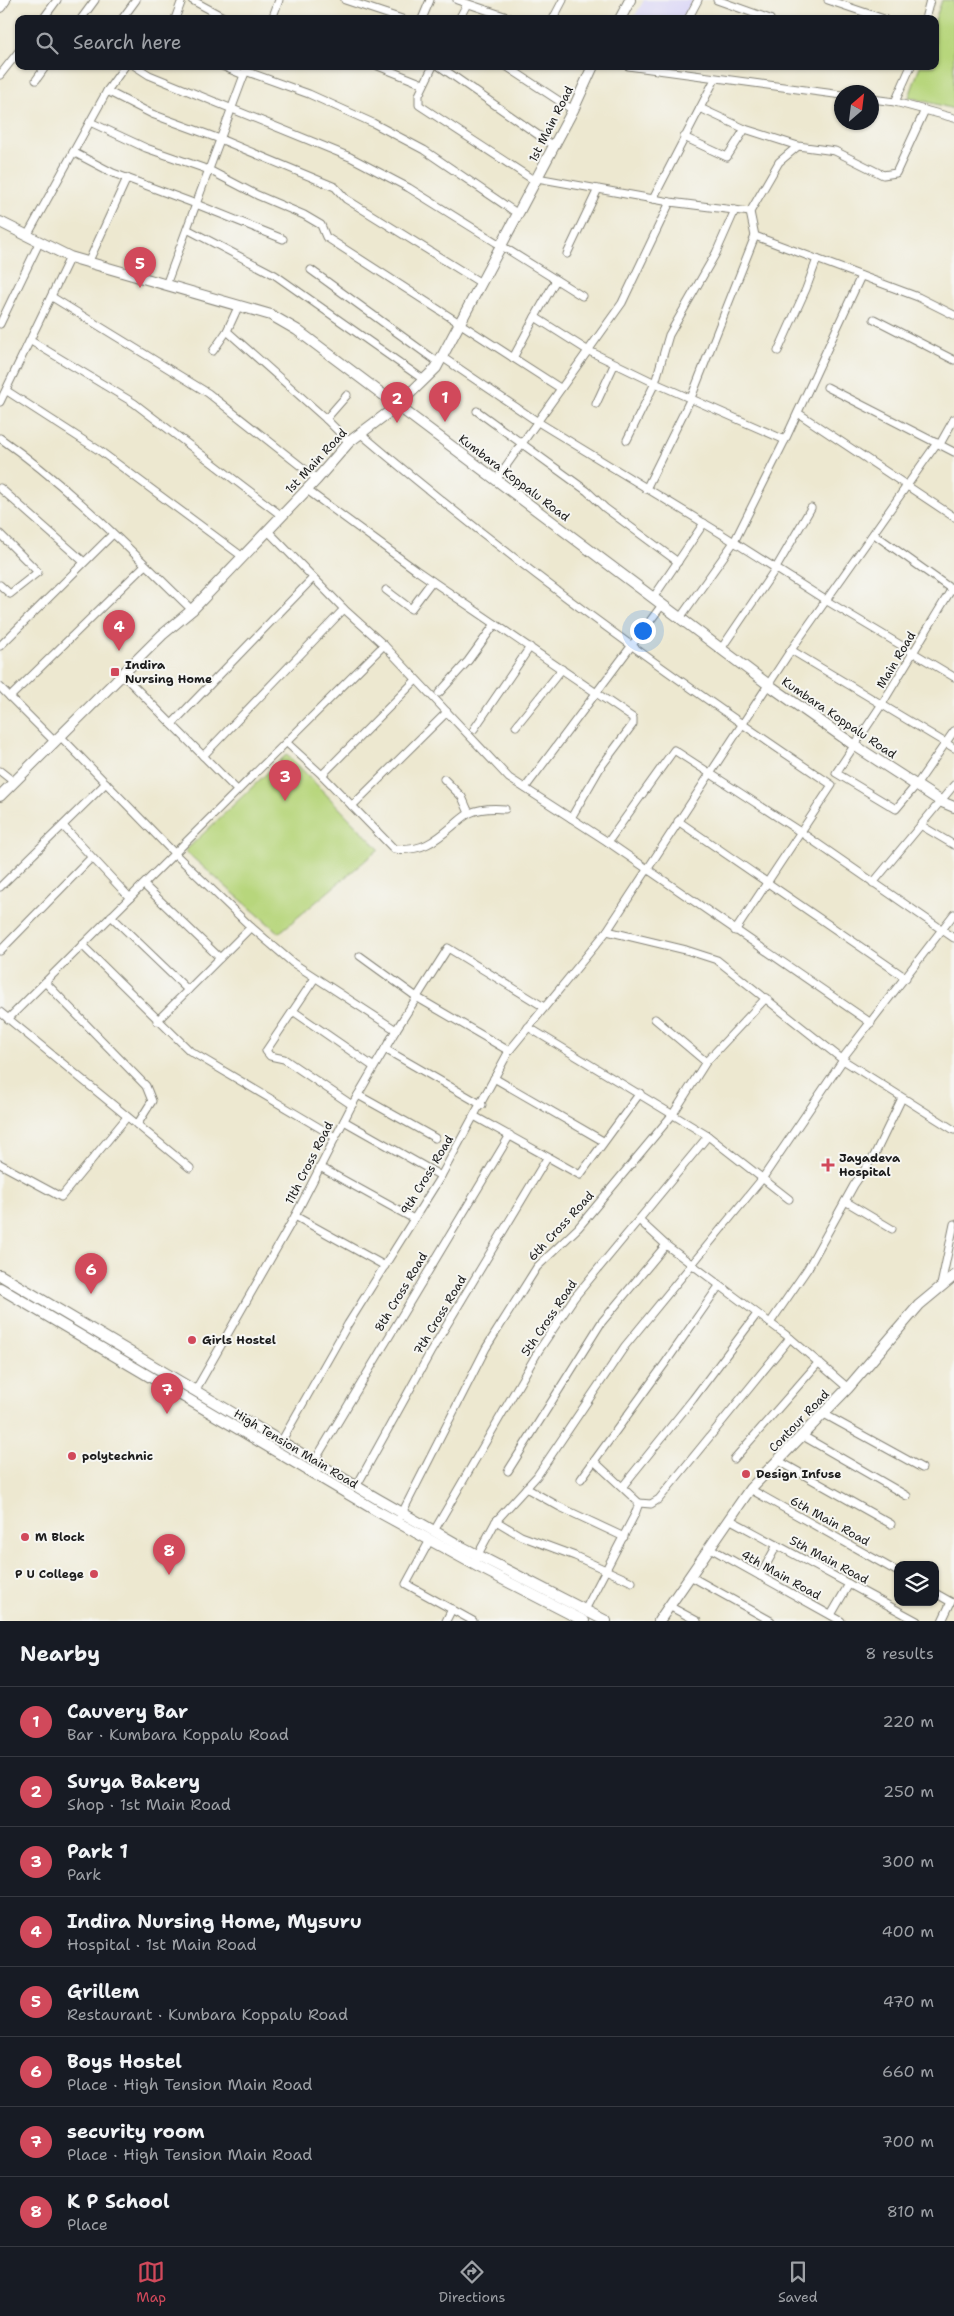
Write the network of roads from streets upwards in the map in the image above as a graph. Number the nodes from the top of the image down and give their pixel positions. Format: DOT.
graph roads {
  1 [pos="5,0"];
  2 [pos="57,0"];
  3 [pos="94,0"];
  4 [pos="136,0"];
  5 [pos="182,0"];
  6 [pos="192,0"];
  7 [pos="279,0"];
  8 [pos="345,0"];
  9 [pos="430,0"];
  10 [pos="457,0"];
  11 [pos="563,0"];
  12 [pos="630,0"];
  13 [pos="698,0"];
  14 [pos="717,0"];
  15 [pos="828,0"];
  16 [pos="930,0"];
  17 [pos="467,4"];
  18 [pos="0,6"];
  19 [pos="46,15"];
  20 [pos="84,15"];
  21 [pos="125,15"];
  22 [pos="176,15"];
  23 [pos="220,15"];
  24 [pos="273,15"];
  25 [pos="390,15"];
  26 [pos="424,15"];
  27 [pos="461,15"];
  28 [pos="501,15"];
  29 [pos="555,15"];
  30 [pos="622,15"];
  31 [pos="690,15"];
  32 [pos="759,15"];
  33 [pos="872,15"];
  34 [pos="926,15"];
  35 [pos="15,56"];
  36 [pos="43,70"];
  37 [pos="122,70"];
  38 [pos="141,70"];
  39 [pos="397,70"];
  40 [pos="431,70"];
  41 [pos="445,70"];
  42 [pos="512,70"];
  43 [pos="591,70"];
  44 [pos="666,70"];
  45 [pos="909,70"];
  46 [pos="245,71"];
  47 [pos="0,75"];
  48 [pos="715,79"];
  49 [pos="36,80"];
  50 [pos="423,84"];
  51 [pos="107,91"];
  52 [pos="834,94"];
  53 [pos="879,100"];
  54 [pos="895,102"];
  55 [pos="231,108"];
  56 [pos="700,108"];
  57 [pos="573,110"];
  58 [pos="925,110"];
  59 [pos="954,118"];
  60 [pos="90,122"];
  61 [pos="745,130"];
  62 [pos="684,137"];
  63 [pos="220,139"];
  64 [pos="554,146"];
  65 [pos="798,146"];
  66 [pos="73,152"];
  67 [pos="208,170"];
  68 [pos="127,178"];
  69 [pos="536,180"];
  70 [pos="598,189"];
  71 [pos="652,199"];
  72 [pos="670,202"];
  73 [pos="196,204"];
  74 [pos="734,210"];
  75 [pos="750,212"];
  76 [pos="518,214"];
  77 [pos="1,224"];
  78 [pos="187,229"];
  79 [pos="27,236"];
  80 [pos="755,236"];
  81 [pos="283,239"];
  82 [pos="39,242"];
  83 [pos="501,246"];
  84 [pos="567,254"];
  85 [pos="70,257"];
  86 [pos="817,259"];
  87 [pos="88,263"];
  88 [pos="311,270"];
  89 [pos="861,276"];
  90 [pos="556,280"];
  91 [pos="482,283"];
  92 [pos="166,285"];
  93 [pos="582,296"];
  94 [pos="52,297"];
  95 [pos="239,304"];
  96 [pos="954,315"];
  97 [pos="535,317"];
  98 [pos="874,319"];
  99 [pos="0,324"];
  100 [pos="460,324"];
  101 [pos="227,331"];
  102 [pos="31,341"];
  103 [pos="587,350"];
  104 [pos="213,351"];
  105 [pos="778,351"];
  106 [pos="513,358"];
  107 [pos="441,360"];
  108 [pos="954,360"];
  109 [pos="615,364"];
  110 [pos="424,380"];
  111 [pos="655,383"];
  112 [pos="827,387"];
  113 [pos="560,388"];
  114 [pos="7,391"];
  115 [pos="347,395"];
  116 [pos="691,398"];
  117 [pos="0,402"];
  118 [pos="596,404"];
  119 [pos="397,406"];
  120 [pos="477,411"];
  121 [pos="798,412"];
  122 [pos="326,419"];
  123 [pos="954,419"];
  124 [pos="538,422"];
  125 [pos="360,433"];
  126 [pos="0,438"];
  127 [pos="627,440"];
  128 [pos="785,440"];
  129 [pos="349,442"];
  130 [pos="523,443"];
  131 [pos="938,443"];
  132 [pos="954,452"];
  133 [pos="317,479"];
  134 [pos="496,480"];
  135 [pos="908,485"];
  136 [pos="0,488"];
  137 [pos="646,489"];
  138 [pos="307,490"];
  139 [pos="811,508"];
  140 [pos="282,516"];
  141 [pos="954,517"];
  142 [pos="704,523"];
  143 [pos="268,531"];
  144 [pos="0,534"];
  145 [pos="113,534"];
  146 [pos="874,534"];
  147 [pos="734,542"];
  148 [pos="243,556"];
  149 [pos="84,562"];
  150 [pos="678,562"];
  151 [pos="145,565"];
  152 [pos="776,568"];
  153 [pos="314,578"];
  154 [pos="432,581"];
  155 [pos="0,585"];
  156 [pos="953,589"];
  157 [pos="386,590"];
  158 [pos="653,598"];
  159 [pos="827,601"];
  160 [pos="662,605"];
  161 [pos="344,609"];
  162 [pos="192,610"];
  163 [pos="680,618"];
  164 [pos="495,624"];
  165 [pos="631,644"];
  166 [pos="384,645"];
  167 [pos="0,646"];
  168 [pos="530,647"];
  169 [pos="721,649"];
  170 [pos="791,650"];
  171 [pos="913,654"];
  172 [pos="562,669"];
  173 [pos="122,674"];
  174 [pos="954,677"];
  175 [pos="416,680"];
  176 [pos="768,685"];
  177 [pos="0,687"];
  178 [pos="596,692"];
  179 [pos="438,693"];
  180 [pos="10,697"];
  181 [pos="882,704"];
  182 [pos="446,712"];
  183 [pos="172,724"];
  184 [pos="742,725"];
  185 [pos="516,726"];
  186 [pos="474,728"];
  187 [pos="954,730"];
  188 [pos="58,740"];
  189 [pos="287,743"];
  190 [pos="946,743"];
  191 [pos="854,745"];
  192 [pos="954,748"];
  193 [pos="203,756"];
  194 [pos="0,771"];
  195 [pos="710,772"];
  196 [pos="322,774"];
  197 [pos="444,779"];
  198 [pos="14,782"];
  199 [pos="106,783"];
  200 [pos="917,784"];
  201 [pos="954,785"];
  202 [pos="525,788"];
  203 [pos="237,790"];
  204 [pos="0,796"];
  205 [pos="942,802"];
  206 [pos="352,806"];
  207 [pos="954,807"];
  208 [pos="505,809"];
  209 [pos="469,813"];
  210 [pos="570,818"];
  211 [pos="678,821"];
  212 [pos="62,826"];
  213 [pos="922,826"];
  214 [pos="802,833"];
  215 [pos="608,842"];
  216 [pos="954,845"];
  217 [pos="175,854"];
  218 [pos="91,858"];
  219 [pos="646,869"];
  220 [pos="767,882"];
  221 [pos="873,883"];
  222 [pos="144,885"];
  223 [pos="0,887"];
  224 [pos="130,898"];
  225 [pos="954,914"];
  226 [pos="111,916"];
  227 [pos="251,927"];
  228 [pos="735,930"];
  229 [pos="607,931"];
  230 [pos="942,931"];
  231 [pos="954,938"];
  232 [pos="82,945"];
  233 [pos="0,950"];
  234 [pos="360,956"];
  235 [pos="220,958"];
  236 [pos="315,978"];
  237 [pos="906,978"];
  238 [pos="45,982"];
  239 [pos="188,990"];
  240 [pos="418,998"];
  241 [pos="766,998"];
  242 [pos="544,1007"];
  243 [pos="293,1011"];
  244 [pos="0,1012"];
  245 [pos="8,1019"];
  246 [pos="655,1019"];
  247 [pos="157,1021"];
  248 [pos="871,1023"];
  249 [pos="528,1027"];
  250 [pos="396,1030"];
  251 [pos="385,1049"];
  252 [pos="510,1051"];
  253 [pos="842,1059"];
  254 [pos="706,1062"];
  255 [pos="374,1067"];
  256 [pos="494,1078"];
  257 [pos="640,1093"];
  258 [pos="358,1095"];
  259 [pos="902,1098"];
  260 [pos="352,1105"];
  261 [pos="482,1105"];
  262 [pos="673,1114"];
  263 [pos="474,1116"];
  264 [pos="127,1117"];
  265 [pos="344,1121"];
  266 [pos="137,1125"];
  267 [pos="954,1130"];
  268 [pos="510,1135"];
  269 [pos="708,1136"];
  270 [pos="335,1137"];
  271 [pos="435,1138"];
  272 [pos="603,1141"];
  273 [pos="547,1158"];
  274 [pos="0,1164"];
  275 [pos="320,1167"];
  276 [pos="190,1168"];
  277 [pos="441,1176"];
  278 [pos="762,1179"];
  279 [pos="789,1199"];
  280 [pos="846,1201"];
  281 [pos="295,1216"];
  282 [pos="414,1220"];
  283 [pos="640,1221"];
  284 [pos="954,1224"];
  285 [pos="892,1229"];
  286 [pos="666,1245"];
  287 [pos="690,1264"];
  288 [pos="385,1266"];
  289 [pos="0,1275"];
  290 [pos="954,1276"];
  291 [pos="941,1285"];
  292 [pos="719,1286"];
  293 [pos="0,1288"];
  294 [pos="757,1314"];
  295 [pos="770,1323"];
  296 [pos="790,1338"];
  297 [pos="819,1362"];
  298 [pos="848,1388"];
  299 [pos="195,1391"];
  300 [pos="824,1414"];
  301 [pos="803,1436"];
  302 [pos="281,1442"];
  303 [pos="734,1459"];
  304 [pos="594,1461"];
  305 [pos="779,1461"];
  306 [pos="314,1462"];
  307 [pos="922,1468"];
  308 [pos="508,1471"];
  309 [pos="580,1479"];
  310 [pos="623,1486"];
  311 [pos="356,1487"];
  312 [pos="526,1488"];
  313 [pos="750,1489"];
  314 [pos="907,1496"];
  315 [pos="639,1503"];
  316 [pos="399,1518"];
  317 [pos="729,1520"];
  318 [pos="496,1521"];
  319 [pos="891,1524"];
  320 [pos="432,1536"];
  321 [pos="624,1536"];
  322 [pos="778,1545"];
  323 [pos="710,1548"];
  324 [pos="475,1560"];
  325 [pos="606,1570"];
  326 [pos="894,1570"];
  327 [pos="690,1576"];
  328 [pos="760,1576"];
  329 [pos="632,1582"];
  330 [pos="849,1584"];
  331 [pos="939,1595"];
  332 [pos="669,1606"];
  333 [pos="452,1609"];
  334 [pos="585,1610"];
  335 [pos="831,1615"];
  336 [pos="446,1621"];
  337 [pos="473,1621"];
  338 [pos="584,1621"];
  339 [pos="606,1621"];
  340 [pos="659,1621"];
  341 [pos="696,1621"];
  342 [pos="771,1621"];
  343 [pos="842,1621"];
  344 [pos="917,1621"];
  345 [pos="942,1621"];
  1 -- 18 [label="street"];
  2 -- 19 [label="street"];
  3 -- 20 [label="street"];
  4 -- 21 [label="street"];
  5 -- 22 [label="street"];
  6 -- 23 [label="street"];
  7 -- 24 [label="street"];
  8 -- 25 [label="street"];
  9 -- 26 [label="street"];
  10 -- 17 [label="street"];
  11 -- 29 [label="street"];
  12 -- 30 [label="street"];
  13 -- 31 [label="street"];
  14 -- 32 [label="street"];
  15 -- 33 [label="street"];
  16 -- 34 [label="street"];
  17 -- 27 [label="street"];
  17 -- 28 [label="street"];
  35 -- 47 [label="street"];
  36 -- 49 [label="street"];
  37 -- 51 [label="street"];
  38 -- 55 [label="street"];
  39 -- 50 [label="street"];
  40 -- 50 [label="street"];
  41 -- 64 [label="street"];
  42 -- 57 [label="street"];
  43 -- 57 [label="street, 1st Main Road"];
  44 -- 48 [label="street"];
  45 -- 54 [label="street"];
  46 -- 55 [label="street"];
  46 -- 76 [label="street"];
  48 -- 52 [label="street"];
  48 -- 56 [label="street"];
  50 -- 69 [label="street"];
  51 -- 60 [label="street"];
  51 -- 63 [label="street"];
  53 -- 54 [label="street"];
  54 -- 58 [label="street"];
  55 -- 63 [label="street"];
  55 -- 83 [label="street"];
  56 -- 61 [label="street"];
  56 -- 62 [label="street"];
  57 -- 64 [label="street, 1st Main Road"];
  58 -- 59 [label="street"];
  58 -- 65 [label="street"];
  60 -- 66 [label="street"];
  60 -- 67 [label="street"];
  61 -- 62 [label="street"];
  61 -- 65 [label="street"];
  62 -- 71 [label="street"];
  63 -- 67 [label="street"];
  63 -- 91 [label="street"];
  64 -- 69 [label="street, 1st Main Road"];
  65 -- 75 [label="street"];
  66 -- 68 [label="street"];
  66 -- 79 [label="street"];
  67 -- 73 [label="street"];
  67 -- 100 [label="street"];
  68 -- 73 [label="street"];
  68 -- 87 [label="street"];
  69 -- 70 [label="street"];
  69 -- 76 [label="street, 1st Main Road"];
  70 -- 71 [label="street"];
  70 -- 84 [label="street"];
  71 -- 72 [label="street"];
  72 -- 74 [label="street"];
  72 -- 103 [label="street"];
  73 -- 78 [label="street"];
  73 -- 81 [label="street"];
  74 -- 75 [label="street"];
  74 -- 111 [label="street"];
  75 -- 80 [label="street"];
  76 -- 83 [label="street, 1st Main Road"];
  77 -- 79 [label="street, Kumbara Koppalu Road"];
  78 -- 92 [label="street"];
  78 -- 110 [label="street"];
  79 -- 82 [label="street, Kumbara Koppalu Road"];
  80 -- 86 [label="street"];
  80 -- 116 [label="street"];
  82 -- 85 [label="street, Kumbara Koppalu Road"];
  82 -- 99 [label="street"];
  83 -- 90 [label="street"];
  83 -- 91 [label="street, 1st Main Road"];
  85 -- 87 [label="street, Kumbara Koppalu Road"];
  85 -- 94 [label="street"];
  86 -- 89 [label="street"];
  86 -- 105 [label="street"];
  87 -- 92 [label="street, Kumbara Koppalu Road"];
  88 -- 107 [label="street"];
  89 -- 96 [label="street"];
  89 -- 121 [label="street"];
  90 -- 93 [label="street"];
  90 -- 97 [label="street"];
  91 -- 100 [label="street, 1st Main Road"];
  92 -- 95 [label="street, Kumbara Koppalu Road"];
  94 -- 102 [label="street"];
  94 -- 133 [label="street"];
  95 -- 101 [label="street"];
  95 -- 119 [label="street, Kumbara Koppalu Road"];
  97 -- 103 [label="street"];
  97 -- 106 [label="street"];
  98 -- 108 [label="street"];
  100 -- 106 [label="street"];
  100 -- 107 [label="street, 1st Main Road"];
  101 -- 104 [label="street"];
  101 -- 122 [label="street"];
  102 -- 114 [label="street"];
  102 -- 140 [label="street"];
  103 -- 109 [label="street"];
  103 -- 113 [label="street"];
  106 -- 113 [label="street"];
  107 -- 110 [label="street, 1st Main Road"];
  107 -- 124 [label="street"];
  109 -- 111 [label="street"];
  109 -- 118 [label="street"];
  110 -- 119 [label="street, 1st Main Road"];
  111 -- 116 [label="street"];
  111 -- 127 [label="street"];
  112 -- 131 [label="street"];
  113 -- 124 [label="street"];
  114 -- 117 [label="street"];
  114 -- 148 [label="street"];
  115 -- 122 [label="street"];
  116 -- 128 [label="street"];
  116 -- 137 [label="street"];
  119 -- 125 [label="street, 1st Main Road"];
  119 -- 134 [label="street, Kumbara Koppalu Road"];
  120 -- 130 [label="street"];
  121 -- 128 [label="street"];
  121 -- 135 [label="street"];
  122 -- 129 [label="street"];
  123 -- 131 [label="street, 9th Cross Road"];
  124 -- 130 [label="street"];
  124 -- 137 [label="street"];
  125 -- 129 [label="street, 1st Main Road"];
  125 -- 165 [label="street"];
  126 -- 145 [label="street"];
  128 -- 147 [label="street"];
  129 -- 133 [label="street, 1st Main Road"];
  130 -- 134 [label="street"];
  130 -- 150 [label="street"];
  131 -- 132 [label="street"];
  131 -- 135 [label="street, 9th Cross Road"];
  133 -- 138 [label="street, 1st Main Road"];
  134 -- 158 [label="street, Kumbara Koppalu Road"];
  135 -- 141 [label="street"];
  135 -- 146 [label="street, 9th Cross Road"];
  136 -- 149 [label="street"];
  137 -- 142 [label="street"];
  138 -- 140 [label="street, 1st Main Road"];
  138 -- 154 [label="street"];
  139 -- 152 [label="street"];
  140 -- 143 [label="street, 1st Main Road"];
  142 -- 147 [label="street"];
  142 -- 150 [label="street"];
  143 -- 148 [label="street, 1st Main Road"];
  143 -- 153 [label="street"];
  144 -- 155 [label="street"];
  145 -- 149 [label="street"];
  145 -- 151 [label="street"];
  146 -- 156 [label="street"];
  146 -- 159 [label="street, 9th Cross Road"];
  147 -- 152 [label="street"];
  147 -- 163 [label="street"];
  148 -- 162 [label="street, 1st Main Road"];
  149 -- 167 [label="street"];
  150 -- 158 [label="street"];
  151 -- 162 [label="street"];
  151 -- 180 [label="street"];
  152 -- 159 [label="street"];
  152 -- 169 [label="street"];
  153 -- 161 [label="street"];
  153 -- 183 [label="street"];
  154 -- 157 [label="street"];
  154 -- 164 [label="street"];
  156 -- 171 [label="street, Main Road"];
  158 -- 160 [label="street, Kumbara Koppalu Road"];
  159 -- 170 [label="street, 9th Cross Road"];
  159 -- 171 [label="street"];
  160 -- 163 [label="street, Kumbara Koppalu Road"];
  160 -- 165 [label="street"];
  161 -- 166 [label="street"];
  161 -- 193 [label="street"];
  162 -- 173 [label="street, 1st Main Road"];
  163 -- 169 [label="street, Kumbara Koppalu Road"];
  164 -- 168 [label="street"];
  164 -- 179 [label="street"];
  165 -- 178 [label="street"];
  165 -- 184 [label="street"];
  166 -- 175 [label="street"];
  166 -- 189 [label="street"];
  168 -- 172 [label="street"];
  168 -- 186 [label="street"];
  169 -- 176 [label="street, Kumbara Koppalu Road"];
  170 -- 176 [label="street, 9th Cross Road"];
  170 -- 181 [label="street"];
  171 -- 174 [label="street"];
  171 -- 181 [label="street, Main Road"];
  172 -- 178 [label="street"];
  172 -- 185 [label="street"];
  173 -- 183 [label="street"];
  173 -- 188 [label="street, 1st Main Road"];
  175 -- 182 [label="street"];
  175 -- 196 [label="street"];
  176 -- 184 [label="street, 9th Cross Road"];
  176 -- 191 [label="street, Kumbara Koppalu Road"];
  177 -- 180 [label="street"];
  178 -- 202 [label="street"];
  178 -- 210 [label="street"];
  180 -- 188 [label="street"];
  181 -- 190 [label="street"];
  181 -- 191 [label="street, Main Road"];
  182 -- 202 [label="street"];
  182 -- 206 [label="street"];
  183 -- 193 [label="street"];
  184 -- 195 [label="street, 9th Cross Road"];
  184 -- 214 [label="street"];
  187 -- 190 [label="street"];
  188 -- 198 [label="street, 1st Main Road"];
  188 -- 199 [label="street"];
  189 -- 196 [label="street"];
  189 -- 203 [label="street"];
  190 -- 192 [label="street"];
  190 -- 200 [label="street"];
  191 -- 200 [label="street, Kumbara Koppalu Road"];
  191 -- 200 [label="street, Main Road"];
  193 -- 203 [label="street"];
  194 -- 198 [label="street"];
  195 -- 211 [label="street, 9th Cross Road"];
  195 -- 214 [label="street"];
  195 -- 215 [label="street"];
  196 -- 206 [label="street"];
  197 -- 209 [label="street"];
  198 -- 204 [label="street, 1st Main Road"];
  199 -- 212 [label="street"];
  199 -- 217 [label="street"];
  200 -- 205 [label="street, Kumbara Koppalu Road"];
  201 -- 205 [label="street"];
  202 -- 210 [label="street"];
  203 -- 217 [label="street"];
  205 -- 207 [label="street, Kumbara Koppalu Road"];
  205 -- 213 [label="street"];
  206 -- 209 [label="street"];
  208 -- 209 [label="street"];
  210 -- 215 [label="street"];
  211 -- 219 [label="street, 9th Cross Road"];
  211 -- 220 [label="street"];
  212 -- 218 [label="street"];
  212 -- 223 [label="street"];
  213 -- 216 [label="street"];
  213 -- 221 [label="street"];
  214 -- 220 [label="street"];
  214 -- 221 [label="street"];
  215 -- 219 [label="street"];
  217 -- 222 [label="street"];
  217 -- 227 [label="street"];
  218 -- 224 [label="street"];
  218 -- 233 [label="street"];
  219 -- 228 [label="street"];
  219 -- 229 [label="street, 9th Cross Road"];
  220 -- 228 [label="street"];
  220 -- 237 [label="street"];
  221 -- 230 [label="street"];
  222 -- 224 [label="street"];
  222 -- 235 [label="street"];
  224 -- 226 [label="street"];
  225 -- 230 [label="street"];
  226 -- 232 [label="street"];
  226 -- 239 [label="street"];
  227 -- 235 [label="street"];
  227 -- 236 [label="street"];
  228 -- 248 [label="street"];
  229 -- 241 [label="street"];
  229 -- 242 [label="street, 9th Cross Road"];
  230 -- 231 [label="street"];
  230 -- 237 [label="street"];
  232 -- 238 [label="street"];
  232 -- 247 [label="street"];
  234 -- 240 [label="street"];
  235 -- 239 [label="street"];
  236 -- 243 [label="street"];
  236 -- 250 [label="street"];
  237 -- 248 [label="street"];
  238 -- 245 [label="street"];
  238 -- 266 [label="street"];
  239 -- 247 [label="street"];
  240 -- 242 [label="street, 11th Cross Road"];
  240 -- 250 [label="street, 11th Cross Road"];
  240 -- 252 [label="street"];
  241 -- 253 [label="street"];
  241 -- 254 [label="street, 6th Cross Road"];
  242 -- 249 [label="street, 9th Cross Road"];
  243 -- 255 [label="street"];
  243 -- 260 [label="street"];
  244 -- 245 [label="street"];
  245 -- 264 [label="street"];
  246 -- 254 [label="street"];
  247 -- 270 [label="street"];
  248 -- 253 [label="street"];
  249 -- 252 [label="street, 9th Cross Road"];
  249 -- 257 [label="street"];
  250 -- 251 [label="street, 11th Cross Road"];
  251 -- 255 [label="street, 11th Cross Road"];
  251 -- 261 [label="street"];
  252 -- 256 [label="street, 9th Cross Road"];
  253 -- 259 [label="street"];
  253 -- 278 [label="street"];
  254 -- 262 [label="street, 6th Cross Road"];
  255 -- 258 [label="street, 11th Cross Road"];
  256 -- 261 [label="street, 9th Cross Road"];
  256 -- 272 [label="street"];
  257 -- 262 [label="street"];
  257 -- 272 [label="street"];
  258 -- 260 [label="street, 11th Cross Road"];
  258 -- 271 [label="street"];
  259 -- 267 [label="street"];
  259 -- 280 [label="street"];
  260 -- 265 [label="street, 11th Cross Road"];
  261 -- 263 [label="street, 9th Cross Road"];
  262 -- 269 [label="street"];
  262 -- 316 [label="street, 6th Cross Road"];
  263 -- 268 [label="street"];
  263 -- 277 [label="street, 9th Cross Road"];
  264 -- 266 [label="street"];
  264 -- 274 [label="street"];
  265 -- 270 [label="street, 11th Cross Road"];
  265 -- 277 [label="street"];
  266 -- 276 [label="street"];
  268 -- 273 [label="street"];
  268 -- 306 [label="street, 8th Cross Road"];
  269 -- 278 [label="street"];
  269 -- 283 [label="street, 5th Cross Road"];
  270 -- 275 [label="street, 11th Cross Road"];
  272 -- 273 [label="street"];
  273 -- 311 [label="street, 7th Cross Road"];
  275 -- 281 [label="street, 11th Cross Road"];
  275 -- 282 [label="street"];
  277 -- 282 [label="street, 9th Cross Road"];
  278 -- 279 [label="street"];
  278 -- 287 [label="street"];
  280 -- 285 [label="street"];
  280 -- 295 [label="street"];
  281 -- 288 [label="street"];
  281 -- 299 [label="street, 11th Cross Road"];
  282 -- 288 [label="street, 9th Cross Road"];
  283 -- 286 [label="street"];
  283 -- 320 [label="street, 5th Cross Road"];
  284 -- 291 [label="street"];
  286 -- 287 [label="street"];
  286 -- 308 [label="street"];
  287 -- 292 [label="street"];
  287 -- 312 [label="street"];
  288 -- 302 [label="street, 9th Cross Road"];
  289 -- 299 [label="street"];
  290 -- 291 [label="street, Contour Road"];
  291 -- 298 [label="street, Contour Road"];
  292 -- 294 [label="street"];
  292 -- 304 [label="street"];
  293 -- 316 [label="street, High Tension Main Road"];
  294 -- 295 [label="street"];
  294 -- 310 [label="street"];
  295 -- 296 [label="street"];
  296 -- 297 [label="street"];
  296 -- 315 [label="street"];
  297 -- 298 [label="street"];
  297 -- 303 [label="street"];
  298 -- 300 [label="street, Contour Road"];
  299 -- 302 [label="street"];
  300 -- 301 [label="street, Contour Road"];
  300 -- 307 [label="street"];
  301 -- 305 [label="street, Contour Road"];
  301 -- 314 [label="street"];
  302 -- 306 [label="street"];
  304 -- 309 [label="street"];
  304 -- 310 [label="street"];
  305 -- 313 [label="street, Contour Road"];
  305 -- 319 [label="street"];
  306 -- 311 [label="street"];
  310 -- 315 [label="street"];
  311 -- 316 [label="street"];
  312 -- 318 [label="street"];
  312 -- 321 [label="street"];
  313 -- 317 [label="street, Contour Road"];
  313 -- 326 [label="street, 6th Main Road"];
  315 -- 321 [label="street"];
  316 -- 320 [label="street, High Tension Main Road"];
  317 -- 322 [label="street, 5th Main Road"];
  317 -- 323 [label="street, Contour Road"];
  318 -- 324 [label="street"];
  318 -- 325 [label="street"];
  320 -- 324 [label="street, High Tension Main Road"];
  320 -- 333 [label="street, 5th Cross Road"];
  321 -- 325 [label="street"];
  322 -- 328 [label="street"];
  322 -- 330 [label="street, 5th Main Road"];
  323 -- 327 [label="street, Contour Road"];
  323 -- 328 [label="street, 4th Main Road"];
  324 -- 334 [label="street"];
  324 -- 338 [label="street, High Tension Main Road"];
  325 -- 329 [label="street"];
  325 -- 334 [label="street"];
  327 -- 332 [label="street, Contour Road"];
  327 -- 342 [label="street"];
  328 -- 335 [label="street, 4th Main Road"];
  330 -- 335 [label="street"];
  330 -- 344 [label="street, 5th Main Road"];
  331 -- 345 [label="street"];
  332 -- 340 [label="street, Contour Road"];
  332 -- 341 [label="street"];
  333 -- 336 [label="street"];
  333 -- 337 [label="street"];
  334 -- 339 [label="street"];
  335 -- 343 [label="street, 4th Main Road"];
}
